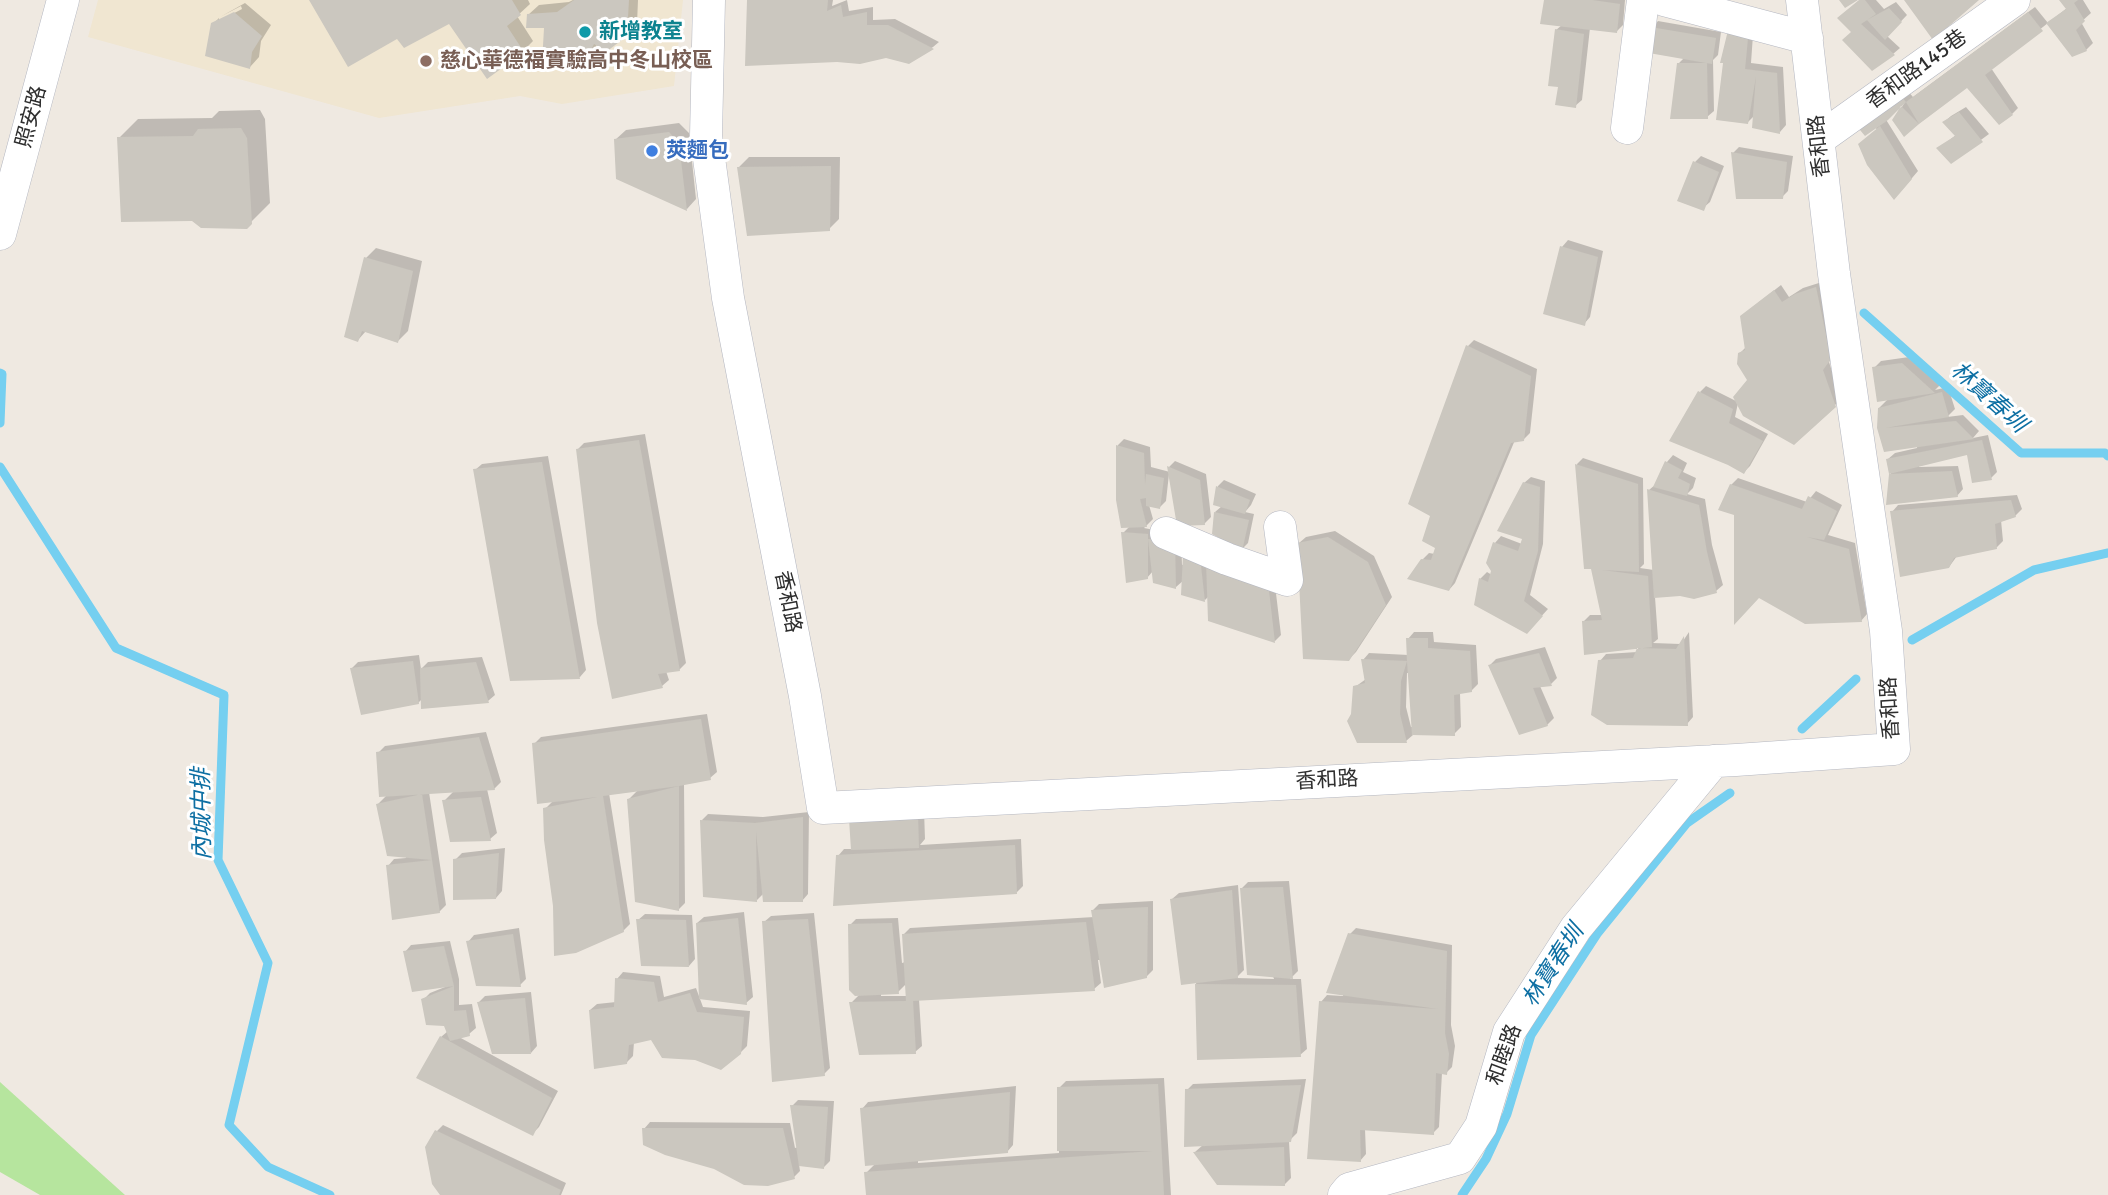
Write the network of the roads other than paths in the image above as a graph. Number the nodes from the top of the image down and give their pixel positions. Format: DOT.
graph roads {
  1 [pos="64,0"];
  2 [pos="709,0"];
  3 [pos="1643,0"];
  4 [pos="1664,0"];
  5 [pos="1802,0"];
  6 [pos="2014,0"];
  7 [pos="1807,38"];
  8 [pos="1627,128"];
  9 [pos="1819,139"];
  10 [pos="0,234"];
  11 [pos="1280,527"];
  12 [pos="1166,533"];
  13 [pos="1714,761"];
  14 [pos="1344,1195"];
  1 -- 10 [label="street, 照安路"];
  2 -- 13 [label="street, 香和路"];
  3 -- 8 [label="street"];
  4 -- 7 [label="street"];
  5 -- 7 [label="street, 香和路"];
  6 -- 9 [label="street, 香和路145巷"];
  7 -- 9 [label="street, 香和路"];
  9 -- 13 [label="street, 香和路"];
  11 -- 12 [label="street"];
  13 -- 14 [label="street, 和睦路"];
}
